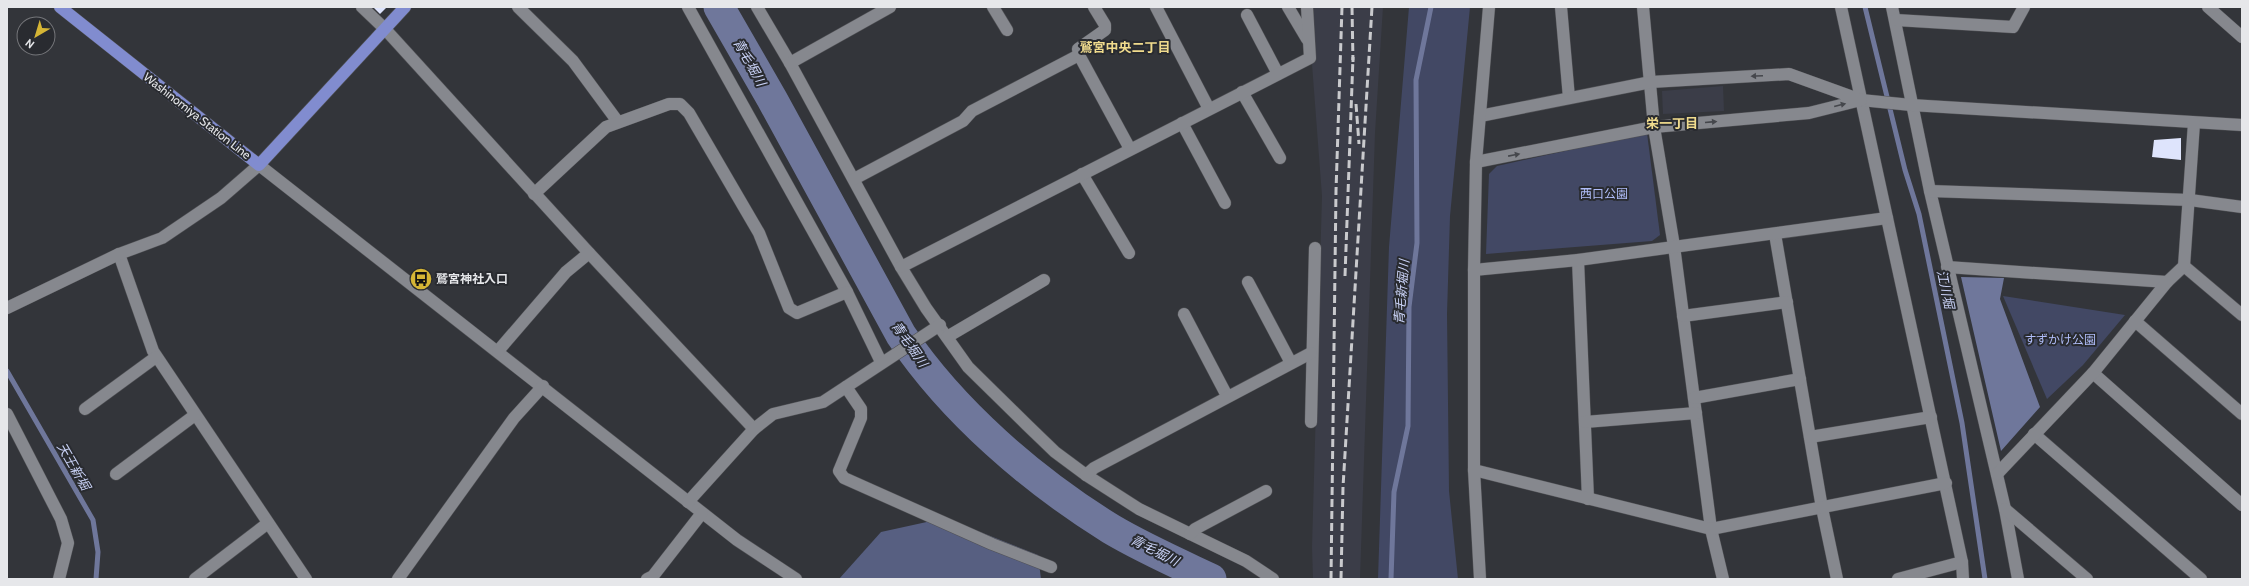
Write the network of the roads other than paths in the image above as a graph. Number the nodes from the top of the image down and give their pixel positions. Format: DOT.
graph roads {
  1 [pos="60,7"];
  2 [pos="362,7"];
  3 [pos="405,7"];
  4 [pos="518,7"];
  5 [pos="688,7"];
  6 [pos="757,7"];
  7 [pos="890,7"];
  8 [pos="993,7"];
  9 [pos="1094,7"];
  10 [pos="1156,7"];
  11 [pos="1288,7"];
  12 [pos="1307,7"];
  13 [pos="1489,7"];
  14 [pos="1561,7"];
  15 [pos="1643,7"];
  16 [pos="1841,7"];
  17 [pos="1892,7"];
  18 [pos="2024,7"];
  19 [pos="2208,7"];
  20 [pos="1247,15"];
  21 [pos="1896,20"];
  22 [pos="385,29"];
  23 [pos="1007,30"];
  24 [pos="2242,37"];
  25 [pos="1309,42"];
  26 [pos="1079,56"];
  27 [pos="790,63"];
  28 [pos="1278,74"];
  29 [pos="1651,82"];
  30 [pos="1242,92"];
  31 [pos="1569,98"];
  32 [pos="1861,100"];
  33 [pos="1911,105"];
  34 [pos="1209,109"];
  35 [pos="1480,116"];
  36 [pos="618,122"];
  37 [pos="1182,123"];
  38 [pos="2194,123"];
  39 [pos="2242,125"];
  40 [pos="1654,127"];
  41 [pos="1130,149"];
  42 [pos="1280,158"];
  43 [pos="1476,162"];
  44 [pos="259,165"];
  45 [pos="1082,174"];
  46 [pos="854,179"];
  47 [pos="1930,191"];
  48 [pos="534,194"];
  49 [pos="2190,200"];
  50 [pos="1225,203"];
  51 [pos="2242,206"];
  52 [pos="1887,218"];
  53 [pos="1775,234"];
  54 [pos="1674,246"];
  55 [pos="1315,248"];
  56 [pos="589,253"];
  57 [pos="1129,253"];
  58 [pos="119,254"];
  59 [pos="1578,260"];
  60 [pos="2184,266"];
  61 [pos="901,267"];
  62 [pos="1947,267"];
  63 [pos="1474,270"];
  64 [pos="1044,280"];
  65 [pos="1248,282"];
  66 [pos="2167,282"];
  67 [pos="847,292"];
  68 [pos="1787,302"];
  69 [pos="7,308"];
  70 [pos="1184,314"];
  71 [pos="2242,315"];
  72 [pos="1683,316"];
  73 [pos="2135,321"];
  74 [pos="935,328"];
  75 [pos="947,337"];
  76 [pos="498,351"];
  77 [pos="1311,353"];
  78 [pos="156,357"];
  79 [pos="884,360"];
  80 [pos="1291,363"];
  81 [pos="2093,373"];
  82 [pos="1800,379"];
  83 [pos="543,386"];
  84 [pos="846,387"];
  85 [pos="1227,396"];
  86 [pos="1694,398"];
  87 [pos="85,409"];
  88 [pos="1696,413"];
  89 [pos="7,414"];
  90 [pos="2242,414"];
  91 [pos="195,415"];
  92 [pos="1931,416"];
  93 [pos="1311,422"];
  94 [pos="1585,422"];
  95 [pos="754,429"];
  96 [pos="2034,434"];
  97 [pos="1810,437"];
  98 [pos="1474,470"];
  99 [pos="116,474"];
  100 [pos="1997,474"];
  101 [pos="1086,475"];
  102 [pos="1946,483"];
  103 [pos="1266,491"];
  104 [pos="1588,499"];
  105 [pos="688,502"];
  106 [pos="2242,505"];
  107 [pos="1822,508"];
  108 [pos="2006,509"];
  109 [pos="702,513"];
  110 [pos="268,523"];
  111 [pos="1711,529"];
  112 [pos="1190,534"];
  113 [pos="1962,562"];
  114 [pos="1051,568"];
  115 [pos="650,578"];
  116 [pos="59,579"];
  117 [pos="196,579"];
  118 [pos="306,579"];
  119 [pos="398,579"];
  120 [pos="796,579"];
  121 [pos="1273,579"];
  122 [pos="1480,579"];
  123 [pos="1723,579"];
  124 [pos="1836,579"];
  125 [pos="1898,579"];
  126 [pos="1964,579"];
  127 [pos="2018,579"];
  128 [pos="2087,579"];
  129 [pos="2201,579"];
  1 -- 44 [label="main road, Washinomiya Station Line"];
  2 -- 22 [label="street"];
  3 -- 22 [label="main road, Washinomiya Station Line"];
  4 -- 36 [label="street"];
  5 -- 67 [label="street"];
  6 -- 27 [label="street"];
  7 -- 27 [label="street"];
  8 -- 23 [label="street"];
  9 -- 26 [label="street"];
  10 -- 34 [label="street"];
  11 -- 25 [label="street"];
  12 -- 25 [label="street"];
  13 -- 35 [label="street"];
  14 -- 31 [label="street"];
  15 -- 29 [label="street"];
  16 -- 32 [label="street"];
  17 -- 21 [label="street"];
  18 -- 21 [label="street"];
  19 -- 24 [label="street"];
  20 -- 28 [label="street"];
  21 -- 33 [label="street"];
  22 -- 44 [label="main road, Washinomiya Station Line"];
  22 -- 48 [label="street"];
  25 -- 28 [label="street"];
  26 -- 41 [label="street"];
  26 -- 46 [label="street"];
  27 -- 46 [label="street"];
  28 -- 30 [label="street"];
  29 -- 31 [label="street"];
  32 -- 29 [label="street, one-way"];
  29 -- 40 [label="street"];
  30 -- 34 [label="street"];
  30 -- 42 [label="street"];
  31 -- 35 [label="street"];
  32 -- 33 [label="street"];
  40 -- 32 [label="street, one-way"];
  32 -- 52 [label="street"];
  33 -- 38 [label="street"];
  33 -- 47 [label="street"];
  34 -- 37 [label="street"];
  35 -- 43 [label="street"];
  36 -- 48 [label="street"];
  36 -- 67 [label="street"];
  37 -- 41 [label="street"];
  37 -- 50 [label="street"];
  38 -- 39 [label="street"];
  38 -- 49 [label="street"];
  43 -- 40 [label="street, one-way"];
  40 -- 54 [label="street"];
  41 -- 45 [label="street"];
  43 -- 63 [label="street"];
  44 -- 58 [label="street"];
  44 -- 76 [label="street"];
  45 -- 57 [label="street"];
  45 -- 61 [label="street"];
  46 -- 61 [label="street"];
  47 -- 49 [label="street"];
  47 -- 62 [label="street"];
  48 -- 56 [label="street"];
  49 -- 51 [label="street"];
  49 -- 60 [label="street"];
  52 -- 53 [label="street"];
  52 -- 92 [label="street"];
  53 -- 54 [label="street"];
  53 -- 68 [label="street"];
  54 -- 59 [label="street"];
  54 -- 72 [label="street"];
  55 -- 77 [label="street"];
  56 -- 76 [label="street"];
  56 -- 95 [label="street"];
  58 -- 69 [label="street"];
  58 -- 78 [label="street"];
  59 -- 63 [label="street"];
  59 -- 94 [label="street"];
  60 -- 66 [label="street"];
  60 -- 71 [label="street"];
  61 -- 74 [label="street"];
  62 -- 66 [label="street"];
  62 -- 100 [label="street"];
  63 -- 98 [label="street"];
  64 -- 75 [label="street"];
  65 -- 80 [label="street"];
  66 -- 73 [label="street"];
  67 -- 79 [label="street"];
  68 -- 72 [label="street"];
  68 -- 82 [label="street"];
  70 -- 85 [label="street"];
  72 -- 86 [label="street"];
  73 -- 81 [label="street"];
  73 -- 90 [label="street"];
  74 -- 75 [label="street"];
  74 -- 79 [label="street"];
  75 -- 101 [label="street"];
  76 -- 83 [label="street"];
  77 -- 80 [label="street"];
  77 -- 93 [label="street"];
  78 -- 87 [label="street"];
  78 -- 91 [label="street"];
  79 -- 84 [label="street"];
  80 -- 85 [label="street"];
  81 -- 96 [label="street"];
  81 -- 106 [label="street"];
  82 -- 86 [label="street"];
  82 -- 97 [label="street"];
  83 -- 105 [label="street"];
  83 -- 119 [label="street"];
  84 -- 95 [label="street"];
  84 -- 114 [label="street"];
  85 -- 101 [label="street"];
  86 -- 88 [label="street"];
  88 -- 94 [label="street"];
  88 -- 111 [label="street"];
  89 -- 116 [label="street"];
  91 -- 99 [label="street"];
  91 -- 110 [label="street"];
  92 -- 97 [label="street"];
  92 -- 102 [label="street"];
  94 -- 104 [label="street"];
  95 -- 105 [label="street"];
  96 -- 100 [label="street"];
  96 -- 129 [label="street"];
  97 -- 107 [label="street"];
  98 -- 104 [label="street"];
  98 -- 122 [label="street"];
  100 -- 108 [label="street"];
  101 -- 112 [label="street"];
  102 -- 107 [label="street"];
  102 -- 113 [label="street"];
  103 -- 112 [label="street"];
  104 -- 111 [label="street"];
  105 -- 109 [label="street"];
  107 -- 111 [label="street"];
  107 -- 124 [label="street"];
  108 -- 127 [label="street"];
  108 -- 128 [label="street"];
  109 -- 115 [label="street"];
  109 -- 120 [label="street"];
  110 -- 117 [label="street"];
  110 -- 118 [label="street"];
  111 -- 123 [label="street"];
  112 -- 121 [label="street"];
  113 -- 125 [label="street"];
  113 -- 126 [label="street"];
}
